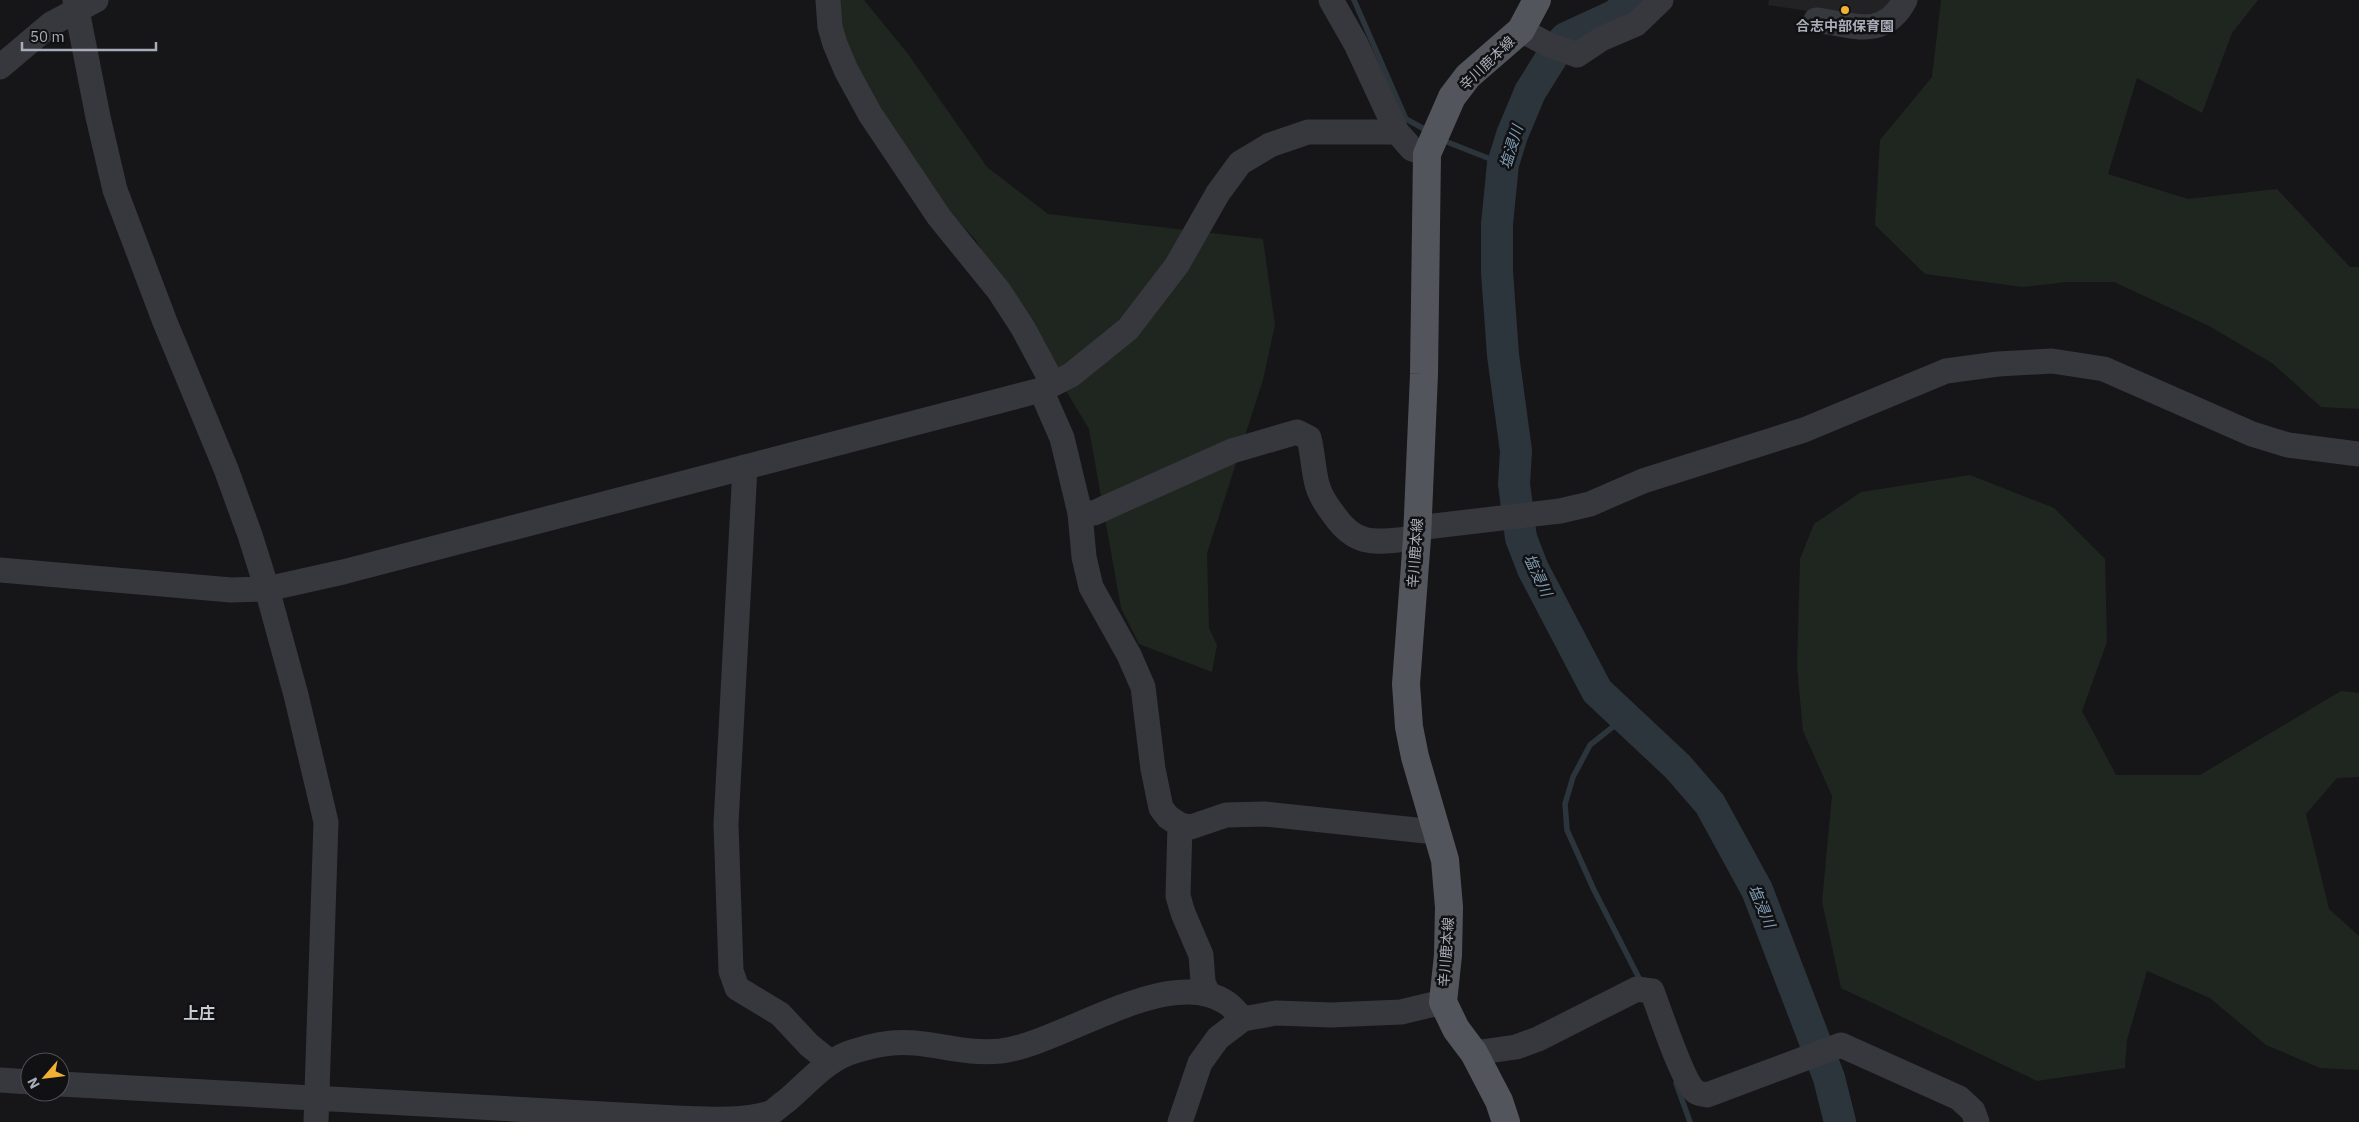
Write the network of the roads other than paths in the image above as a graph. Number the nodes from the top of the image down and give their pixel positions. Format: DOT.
graph roads {
  1 [pos="828,0"];
  2 [pos="1331,0"];
  3 [pos="1536,0"];
  4 [pos="1661,0"];
  5 [pos="1905,0"];
  6 [pos="83,3"];
  7 [pos="1816,20"];
  8 [pos="1522,30"];
  9 [pos="0,67"];
  10 [pos="1397,132"];
  11 [pos="1432,142"];
  12 [pos="1047,387"];
  13 [pos="2359,454"];
  14 [pos="745,467"];
  15 [pos="1080,513"];
  16 [pos="1417,533"];
  17 [pos="0,570"];
  18 [pos="267,589"];
  19 [pos="1180,825"];
  20 [pos="1435,832"];
  21 [pos="1208,994"];
  22 [pos="1442,1002"];
  23 [pos="1243,1019"];
  24 [pos="1474,1053"];
  25 [pos="830,1062"];
  26 [pos="0,1080"];
  27 [pos="20,1081"];
  28 [pos="70,1085"];
  29 [pos="317,1111"];
  30 [pos="676,1120"];
  31 [pos="1180,1122"];
  32 [pos="1506,1122"];
  33 [pos="1977,1122"];
  1 -- 12 [label="street"];
  2 -- 10 [label="street"];
  3 -- 8 [label="main road, 辛川鹿本線"];
  4 -- 8 [label="street"];
  5 -- 7 [label="street"];
  6 -- 9 [label="street"];
  6 -- 18 [label="street"];
  8 -- 11 [label="main road, 辛川鹿本線"];
  10 -- 11 [label="street"];
  10 -- 12 [label="street"];
  11 -- 16 [label="main road, 辛川鹿本線"];
  12 -- 14 [label="street"];
  12 -- 15 [label="street"];
  13 -- 16 [label="street"];
  14 -- 18 [label="street"];
  14 -- 25 [label="street"];
  15 -- 16 [label="street"];
  15 -- 19 [label="street"];
  16 -- 20 [label="main road, 辛川鹿本線"];
  17 -- 18 [label="street"];
  18 -- 29 [label="street"];
  19 -- 20 [label="street"];
  19 -- 21 [label="street"];
  20 -- 22 [label="main road, 辛川鹿本線"];
  21 -- 23 [label="street"];
  21 -- 25 [label="street"];
  22 -- 23 [label="street"];
  22 -- 24 [label="main road, 辛川鹿本線"];
  23 -- 31 [label="street"];
  24 -- 32 [label="main road, 辛川鹿本線"];
  24 -- 33 [label="street"];
  25 -- 30 [label="street"];
  26 -- 27 [label="street"];
  28 -- 29 [label="street"];
  29 -- 30 [label="street"];
}
